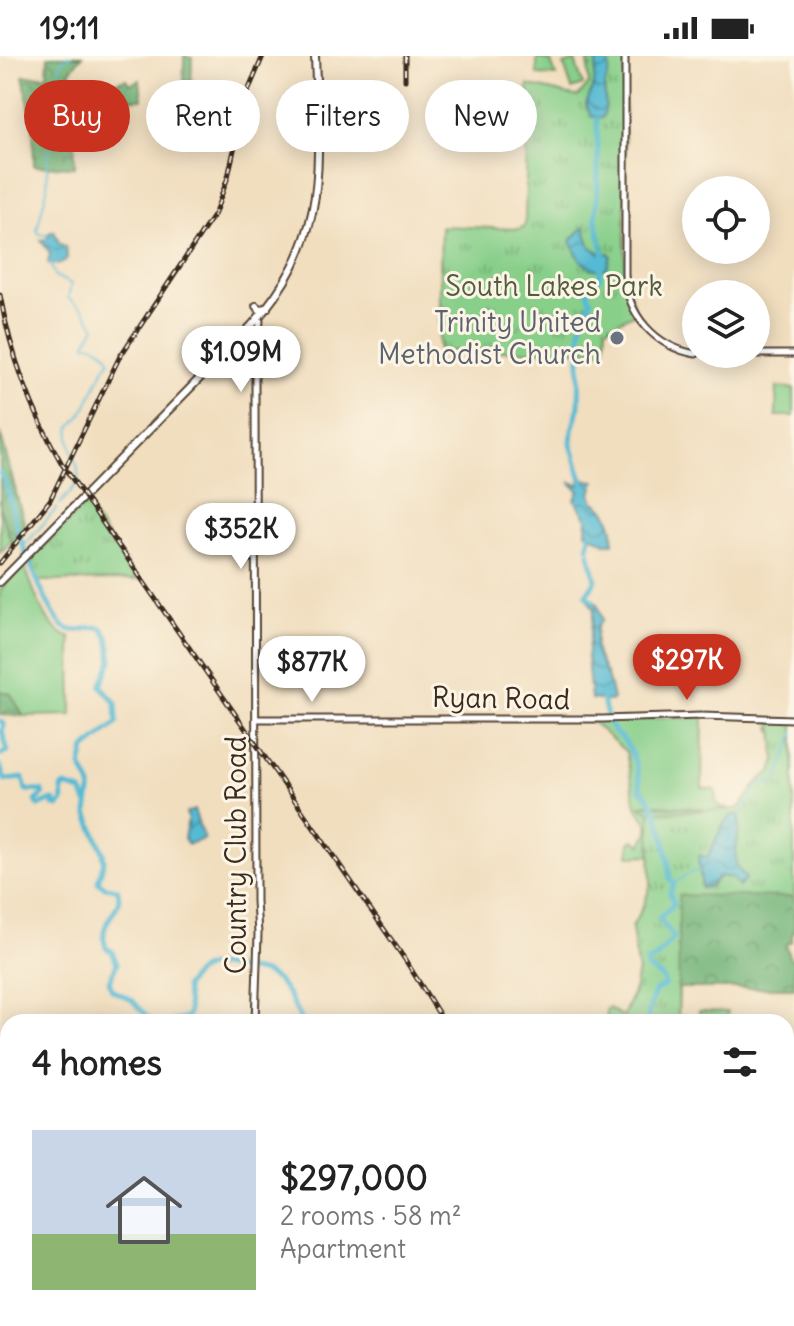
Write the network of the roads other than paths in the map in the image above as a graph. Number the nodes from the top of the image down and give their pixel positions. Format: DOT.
graph roads {
  1 [pos="316,56"];
  2 [pos="626,56"];
  3 [pos="320,156"];
  4 [pos="257,315"];
  5 [pos="245,335"];
  6 [pos="257,340"];
  7 [pos="682,348"];
  8 [pos="257,352"];
  9 [pos="770,352"];
  10 [pos="770,353"];
  11 [pos="794,353"];
  12 [pos="168,411"];
  13 [pos="0,582"];
  14 [pos="256,719"];
  15 [pos="794,719"];
  16 [pos="255,1014"];
  1 -- 3 [label="main road"];
  1 -- 3 [label="main road"];
  2 -- 7 [label="main road"];
  3 -- 4 [label="main road"];
  3 -- 4 [label="main road"];
  4 -- 5 [label="main road"];
  4 -- 6 [label="main road, Country Club Road"];
  4 -- 8 [label="main road, Country Club Road"];
  4 -- 12 [label="main road"];
  5 -- 6 [label="main road"];
  5 -- 12 [label="main road"];
  6 -- 8 [label="main road, Country Club Road"];
  8 -- 14 [label="main road, Country Club Road"];
  9 -- 11 [label="main road"];
  10 -- 11 [label="main road"];
  12 -- 13 [label="main road"];
  14 -- 15 [label="main road, Ryan Road"];
  14 -- 16 [label="main road, Country Club Road"];
}
